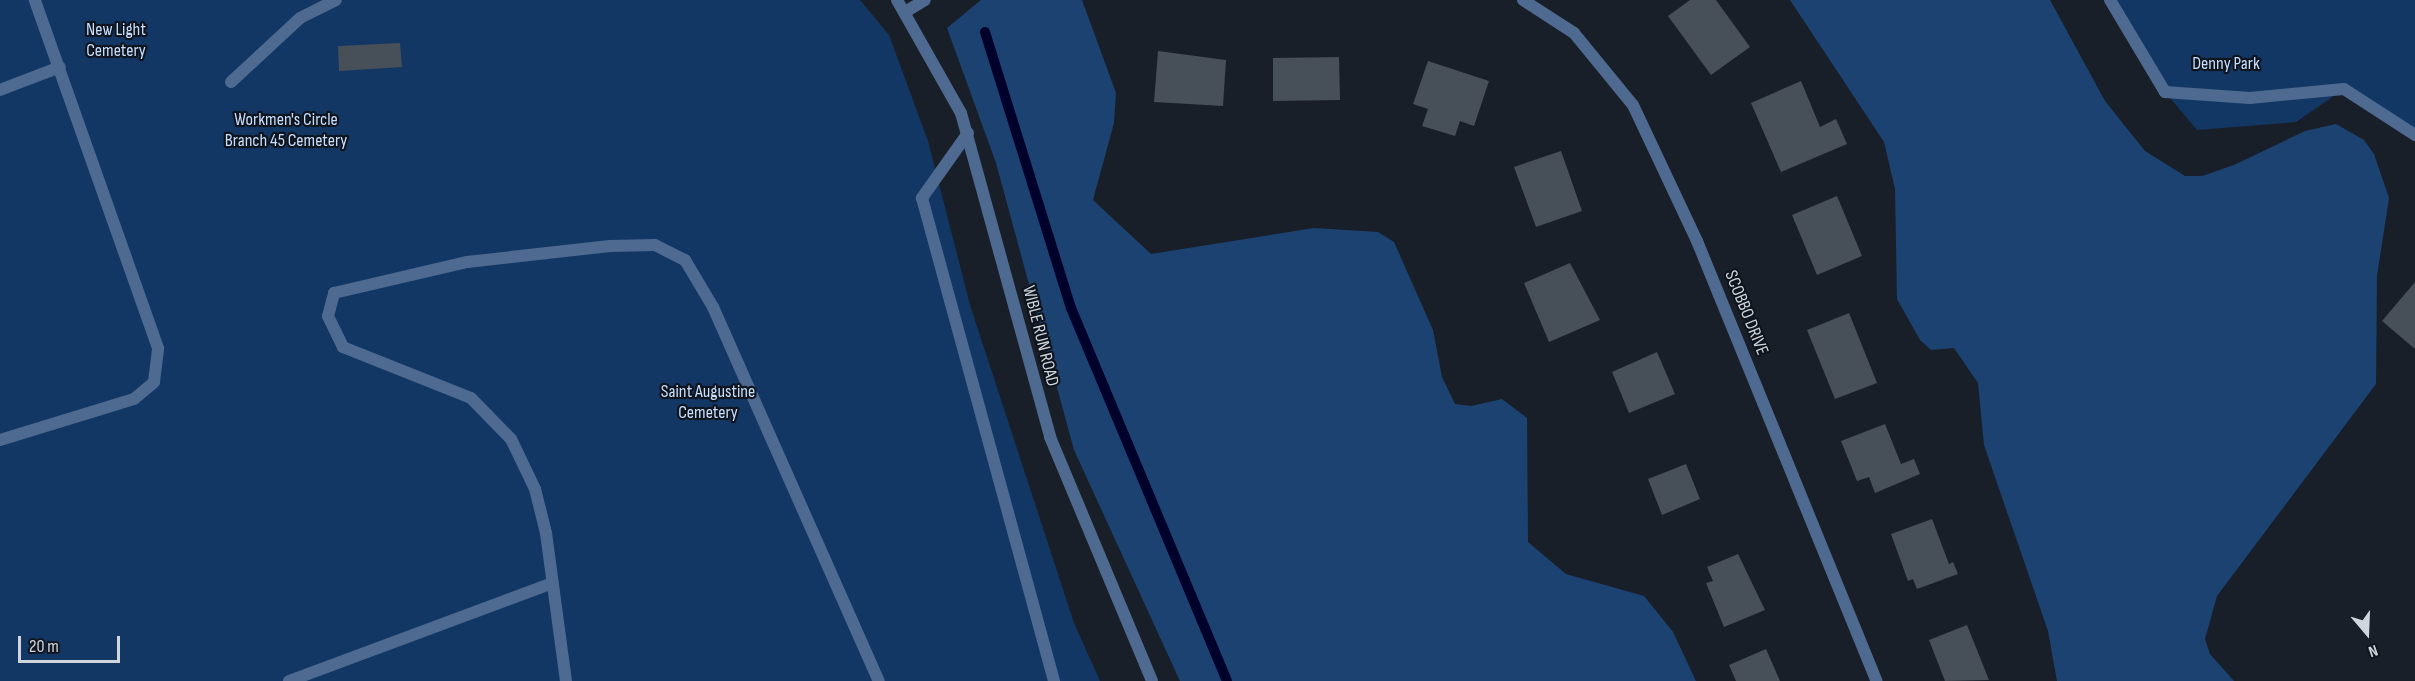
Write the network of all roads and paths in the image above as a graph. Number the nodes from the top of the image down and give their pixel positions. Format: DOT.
graph roads {
  1 [pos="35,0"];
  2 [pos="336,0"];
  3 [pos="897,0"];
  4 [pos="925,0"];
  5 [pos="1523,0"];
  6 [pos="2110,0"];
  7 [pos="905,12"];
  8 [pos="60,67"];
  9 [pos="231,82"];
  10 [pos="0,90"];
  11 [pos="968,133"];
  12 [pos="2415,135"];
  13 [pos="0,440"];
  14 [pos="552,583"];
  15 [pos="289,681"];
  16 [pos="566,681"];
  17 [pos="879,681"];
  18 [pos="1054,681"];
  19 [pos="1152,681"];
  20 [pos="1877,681"];
  1 -- 8 [label="street"];
  2 -- 9 [label="street"];
  3 -- 7 [label="street, WIBLE RUN ROAD"];
  4 -- 7 [label="street"];
  5 -- 20 [label="street, SCOBBO DRIVE"];
  6 -- 12 [label="street"];
  7 -- 11 [label="street, WIBLE RUN ROAD"];
  8 -- 10 [label="street"];
  8 -- 13 [label="street"];
  11 -- 18 [label="street"];
  11 -- 19 [label="street, WIBLE RUN ROAD"];
  14 -- 15 [label="street"];
  14 -- 16 [label="street"];
  14 -- 17 [label="street"];
}
